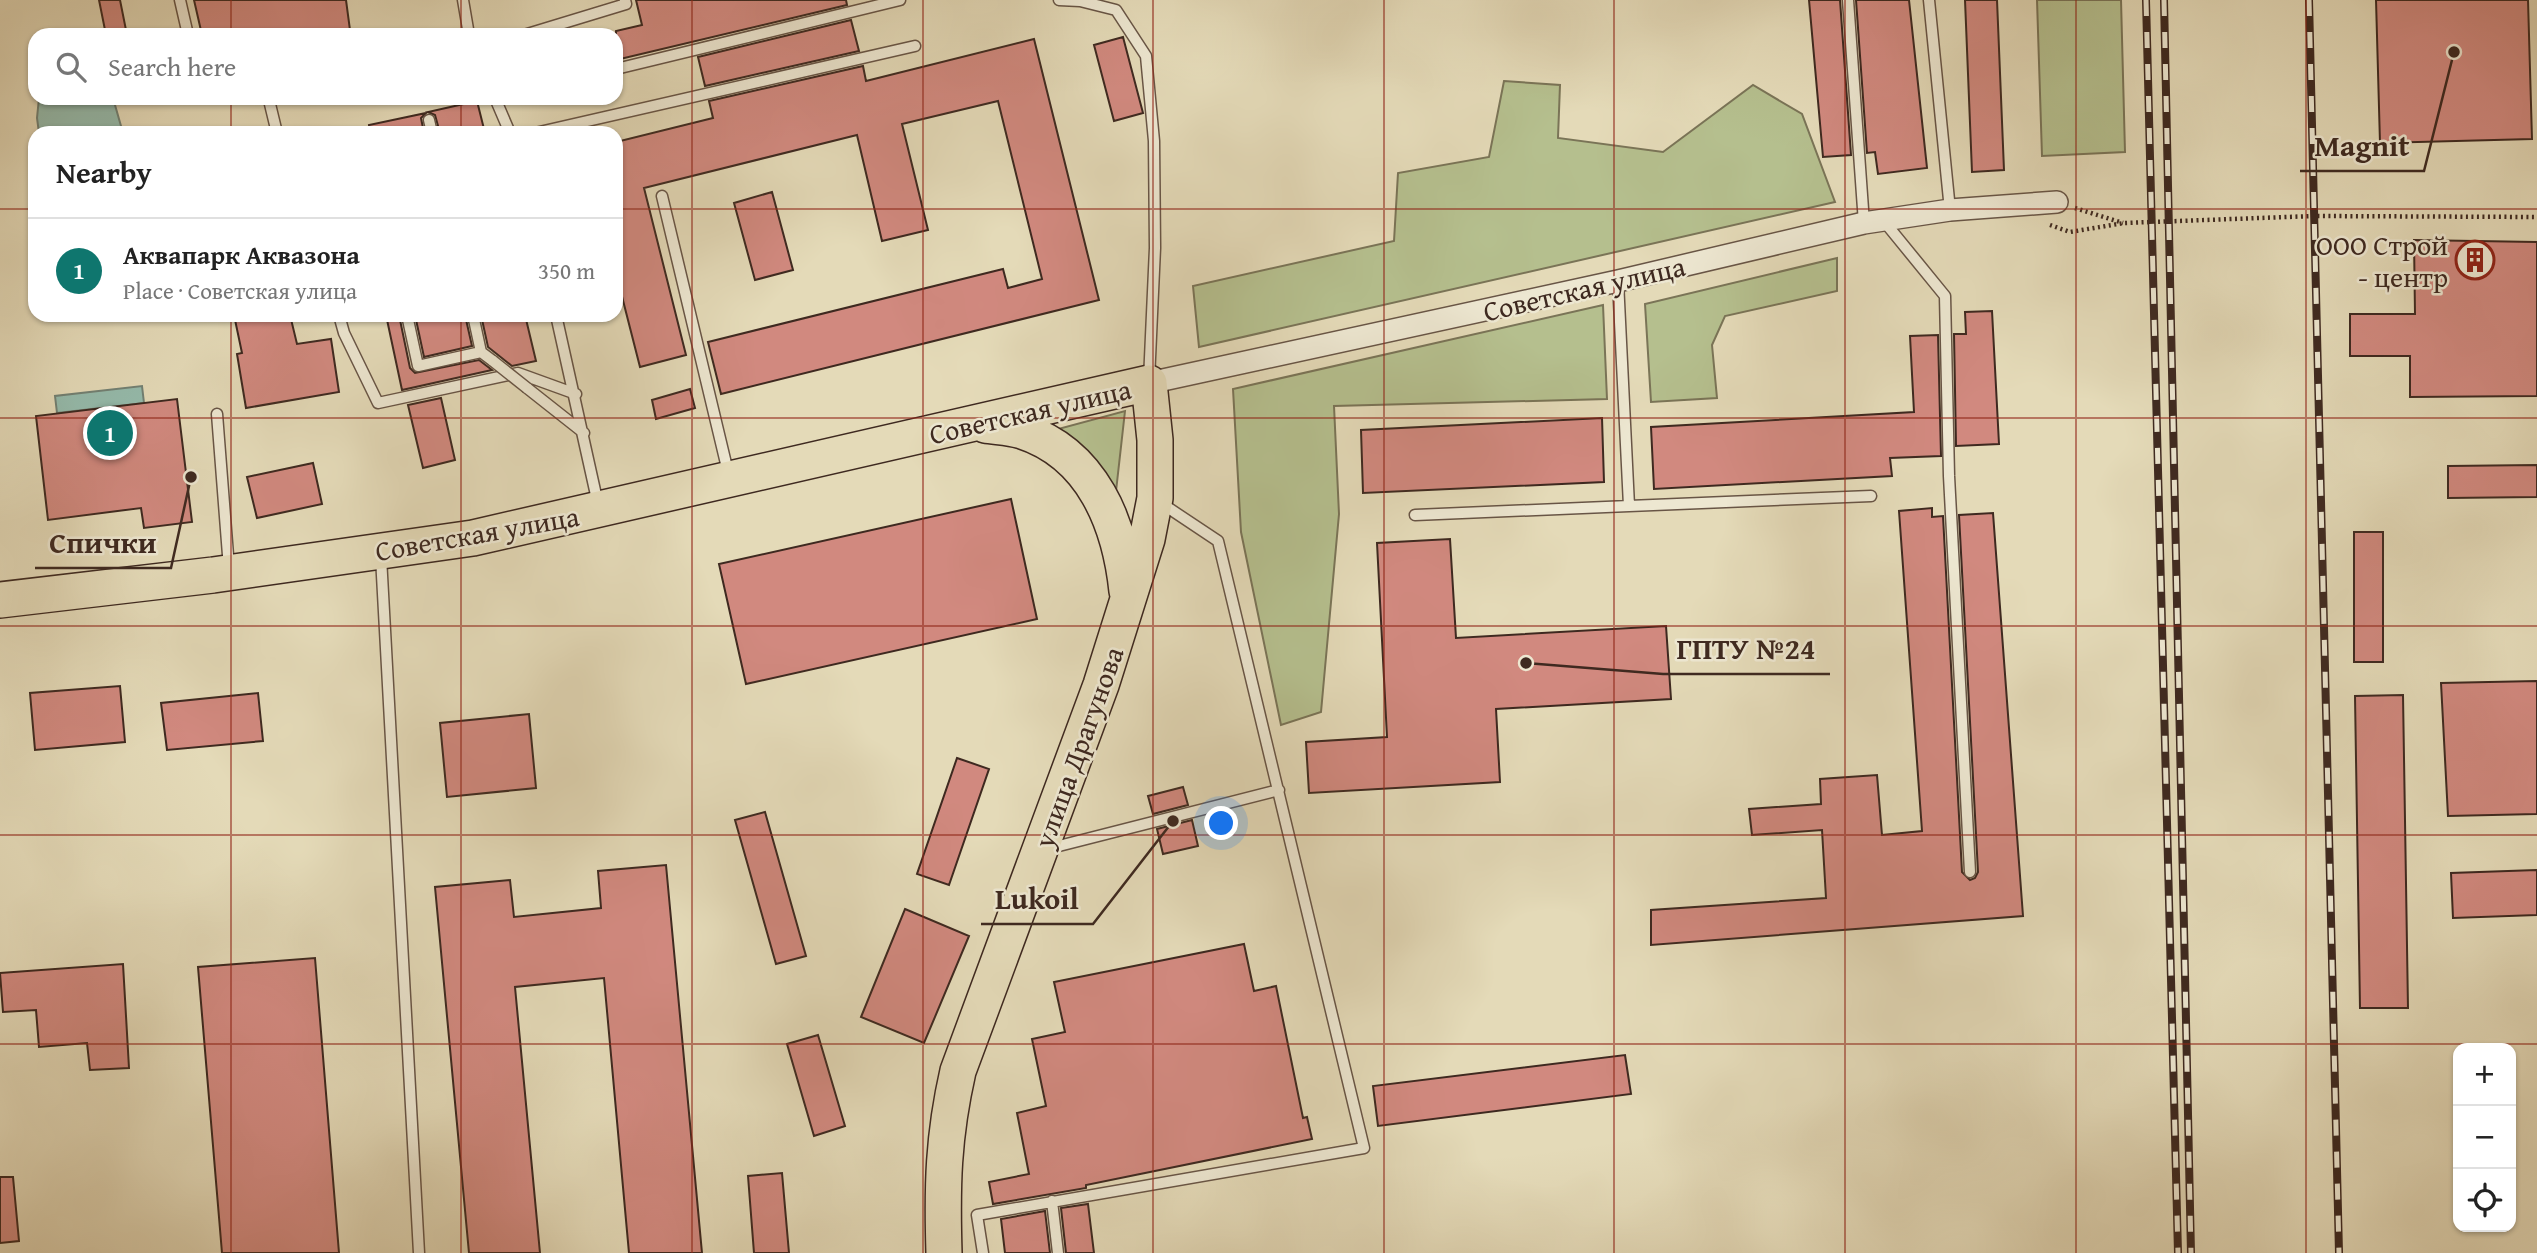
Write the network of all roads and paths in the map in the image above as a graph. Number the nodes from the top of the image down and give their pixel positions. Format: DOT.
graph roads {
  1 [pos="180,0"];
  2 [pos="463,0"];
  3 [pos="625,0"];
  4 [pos="901,0"];
  5 [pos="1059,0"];
  6 [pos="1847,0"];
  7 [pos="1929,0"];
  8 [pos="186,28"];
  9 [pos="468,28"];
  10 [pos="548,28"];
  11 [pos="915,46"];
  12 [pos="623,67"];
  13 [pos="270,105"];
  14 [pos="498,105"];
  15 [pos="429,120"];
  16 [pos="275,126"];
  17 [pos="430,126"];
  18 [pos="507,126"];
  19 [pos="566,126"];
  20 [pos="662,196"];
  21 [pos="2057,202"];
  22 [pos="1950,210"];
  23 [pos="2537,217"];
  24 [pos="1874,222"];
  25 [pos="2124,223"];
  26 [pos="2048,224"];
  27 [pos="1618,281"];
  28 [pos="341,322"];
  29 [pos="409,322"];
  30 [pos="475,322"];
  31 [pos="558,322"];
  32 [pos="481,352"];
  33 [pos="1149,383"];
  34 [pos="576,394"];
  35 [pos="217,414"];
  36 [pos="977,423"];
  37 [pos="584,433"];
  38 [pos="730,481"];
  39 [pos="1871,496"];
  40 [pos="1155,498"];
  41 [pos="1629,506"];
  42 [pos="599,510"];
  43 [pos="1415,515"];
  44 [pos="381,551"];
  45 [pos="218,570"];
  46 [pos="0,600"];
  47 [pos="1128,605"];
  48 [pos="1279,790"];
  49 [pos="1042,851"];
  50 [pos="1970,872"];
  51 [pos="1052,1201"];
  52 [pos="419,1253"];
  53 [pos="944,1253"];
  54 [pos="983,1253"];
  55 [pos="1058,1253"];
  1 -- 8 [label="lane"];
  2 -- 9 [label="lane"];
  3 -- 10 [label="lane"];
  4 -- 12 [label="lane"];
  5 -- 33 [label="lane"];
  6 -- 24 [label="lane"];
  7 -- 22 [label="lane"];
  11 -- 19 [label="lane"];
  13 -- 16 [label="lane"];
  14 -- 18 [label="lane"];
  15 -- 17 [label="lane"];
  20 -- 38 [label="lane"];
  21 -- 22 [label="street, Советская улица"];
  21 -- 25 [label="path"];
  22 -- 24 [label="street, Советская улица"];
  23 -- 25 [label="path"];
  24 -- 27 [label="street, Советская улица"];
  24 -- 50 [label="lane"];
  25 -- 26 [label="path"];
  27 -- 33 [label="street, Советская улица"];
  27 -- 41 [label="lane"];
  28 -- 34 [label="lane"];
  29 -- 32 [label="lane"];
  30 -- 32 [label="lane"];
  31 -- 34 [label="lane"];
  32 -- 37 [label="lane, bridge"];
  33 -- 36 [label="main road, Советская улица"];
  33 -- 40 [label="main road, улица Драгунова"];
  34 -- 37 [label="lane"];
  35 -- 45 [label="lane"];
  36 -- 38 [label="main road, Советская улица"];
  36 -- 47 [label="main road"];
  37 -- 42 [label="lane"];
  38 -- 42 [label="main road, Советская улица"];
  39 -- 41 [label="lane"];
  40 -- 47 [label="main road, улица Драгунова"];
  40 -- 48 [label="lane"];
  41 -- 43 [label="lane"];
  42 -- 44 [label="main road, Советская улица"];
  44 -- 45 [label="main road, Советская улица"];
  44 -- 52 [label="lane"];
  45 -- 46 [label="main road, Советская улица"];
  47 -- 49 [label="main road, улица Драгунова"];
  48 -- 49 [label="lane"];
  48 -- 51 [label="lane"];
  49 -- 53 [label="main road, улица Драгунова"];
  51 -- 54 [label="lane"];
  51 -- 55 [label="lane"];
}
